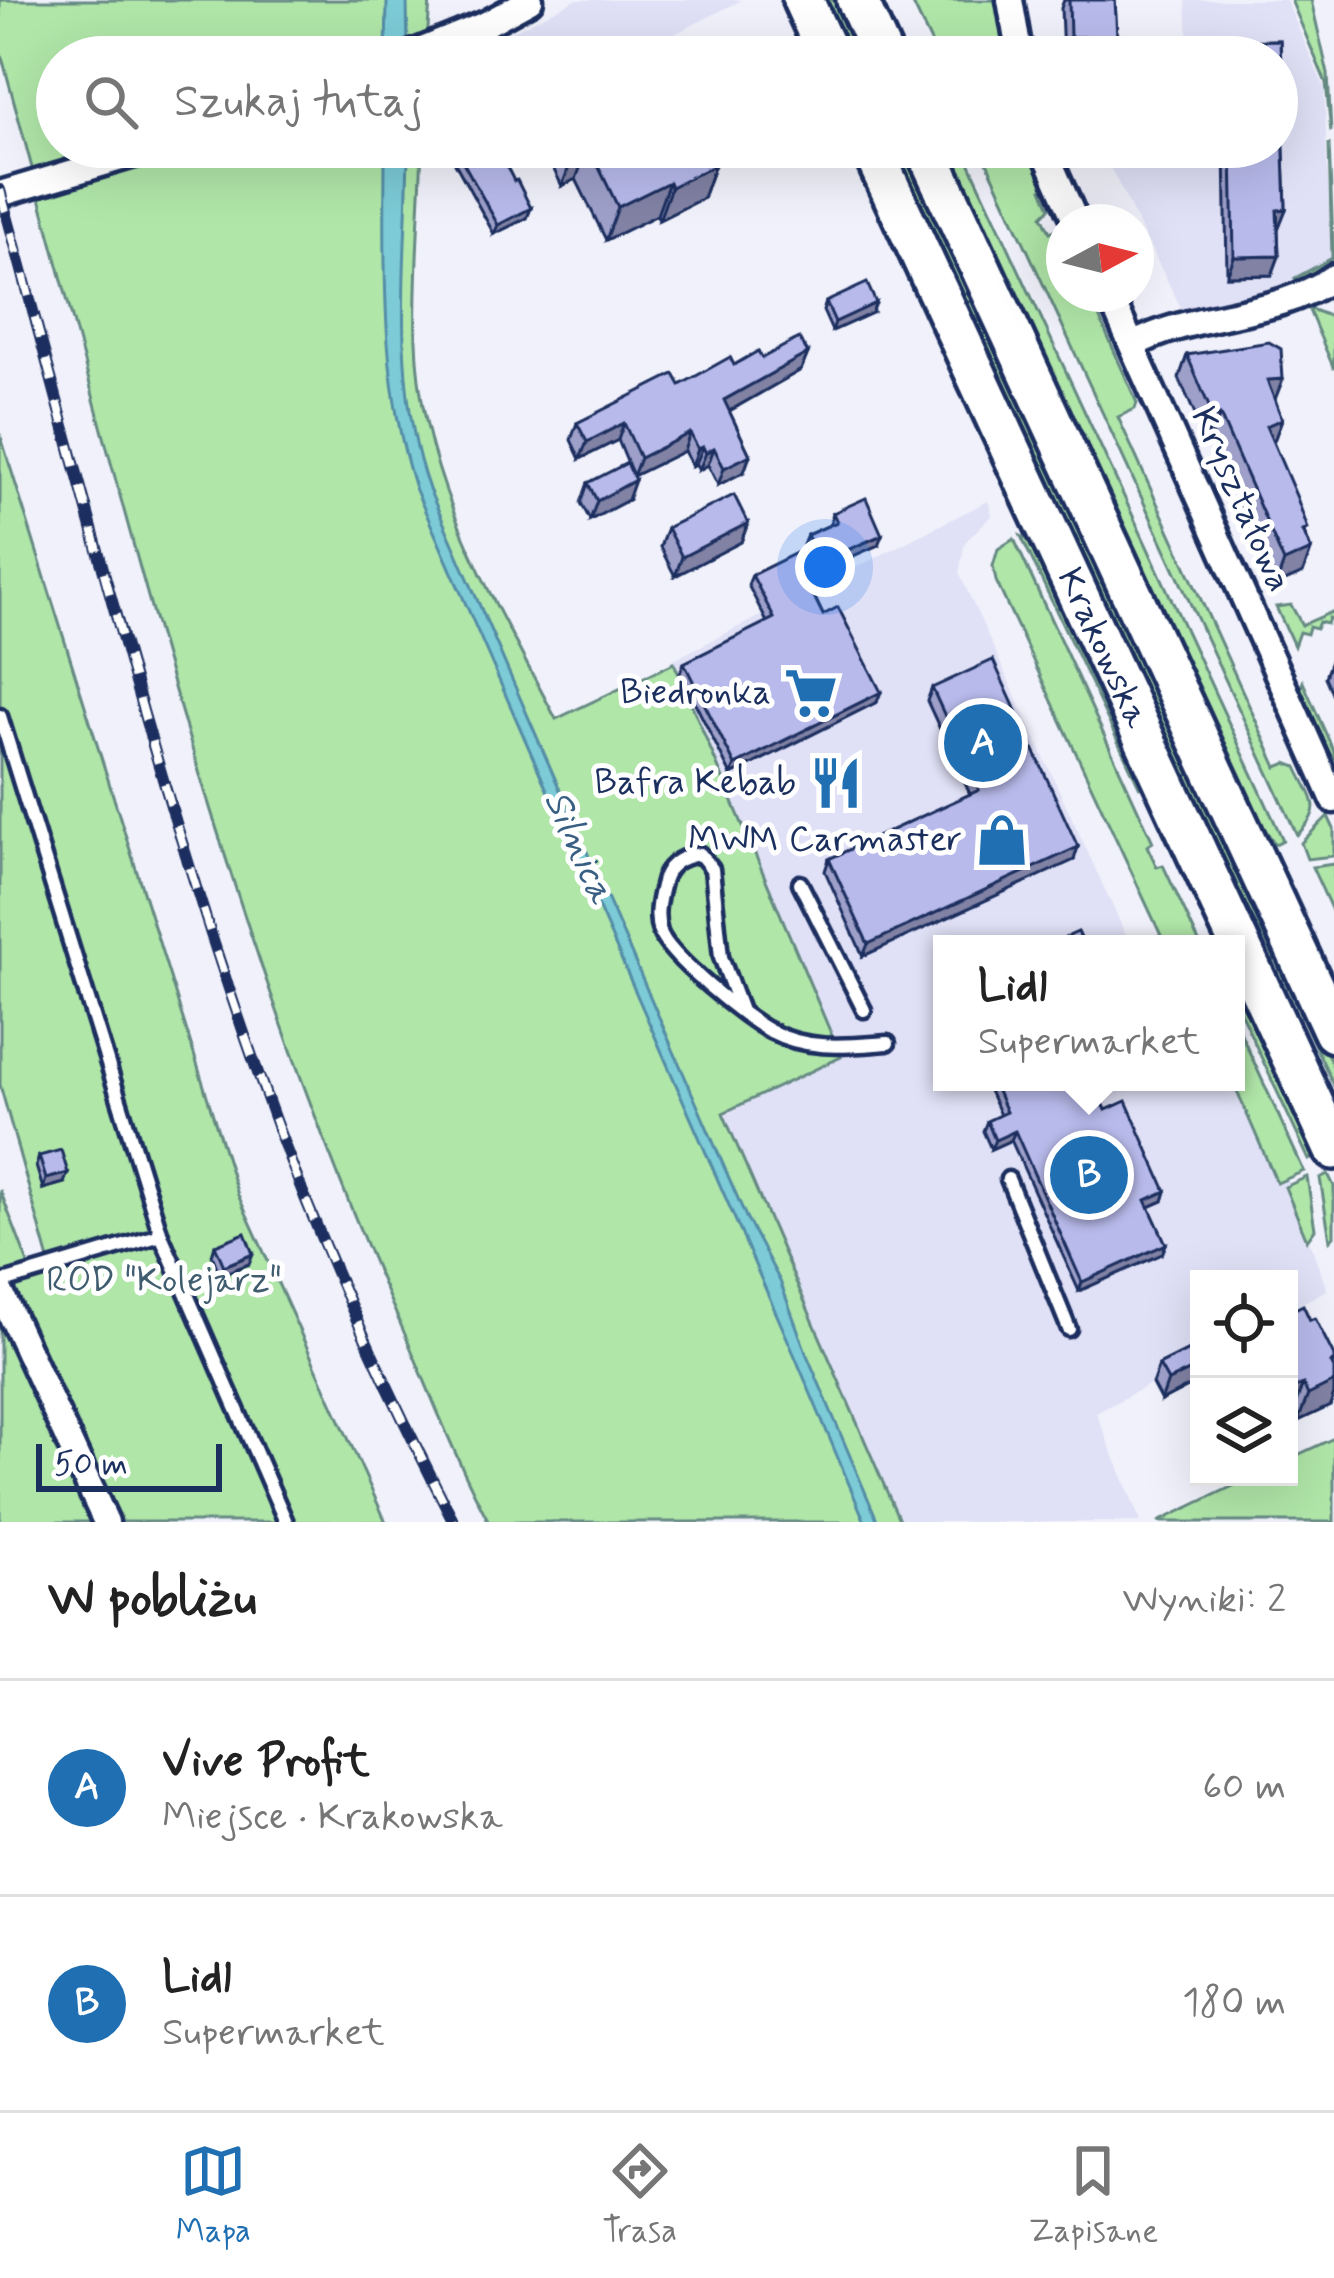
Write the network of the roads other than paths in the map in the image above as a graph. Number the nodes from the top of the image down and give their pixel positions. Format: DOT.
graph roads {
  1 [pos="530,0"];
  2 [pos="802,0"];
  3 [pos="857,0"];
  4 [pos="1010,0"];
  5 [pos="451,36"];
  6 [pos="819,36"];
  7 [pos="873,36"];
  8 [pos="1016,36"];
  9 [pos="87,168"];
  10 [pos="881,168"];
  11 [pos="935,168"];
  12 [pos="1052,168"];
  13 [pos="0,194"];
  14 [pos="1068,204"];
  15 [pos="1334,277"];
  16 [pos="1117,312"];
  17 [pos="1133,345"];
  18 [pos="0,716"];
  19 [pos="1334,800"];
  20 [pos="800,884"];
  21 [pos="1235,935"];
  22 [pos="1245,956"];
  23 [pos="741,1010"];
  24 [pos="864,1010"];
  25 [pos="1334,1032"];
  26 [pos="888,1043"];
  27 [pos="1334,1149"];
  28 [pos="1008,1179"];
  29 [pos="161,1235"];
  30 [pos="0,1287"];
  31 [pos="1069,1329"];
  32 [pos="106,1522"];
  33 [pos="286,1522"];
  1 -- 5 [label="street"];
  2 -- 6 [label="main road"];
  3 -- 7 [label="main road"];
  4 -- 8 [label="street"];
  9 -- 13 [label="street"];
  10 -- 21 [label="main road, Krakowska"];
  11 -- 25 [label="main road, Krakowska"];
  12 -- 14 [label="street"];
  15 -- 17 [label="street"];
  16 -- 17 [label="street, Kryształowa"];
  17 -- 19 [label="street, Kryształowa"];
  18 -- 29 [label="lane"];
  20 -- 24 [label="lane"];
  22 -- 27 [label="main road, Krakowska"];
  23 -- 23 [label="lane"];
  23 -- 26 [label="lane"];
  28 -- 31 [label="lane"];
  29 -- 30 [label="lane"];
  29 -- 33 [label="lane"];
  30 -- 32 [label="street"];
}
